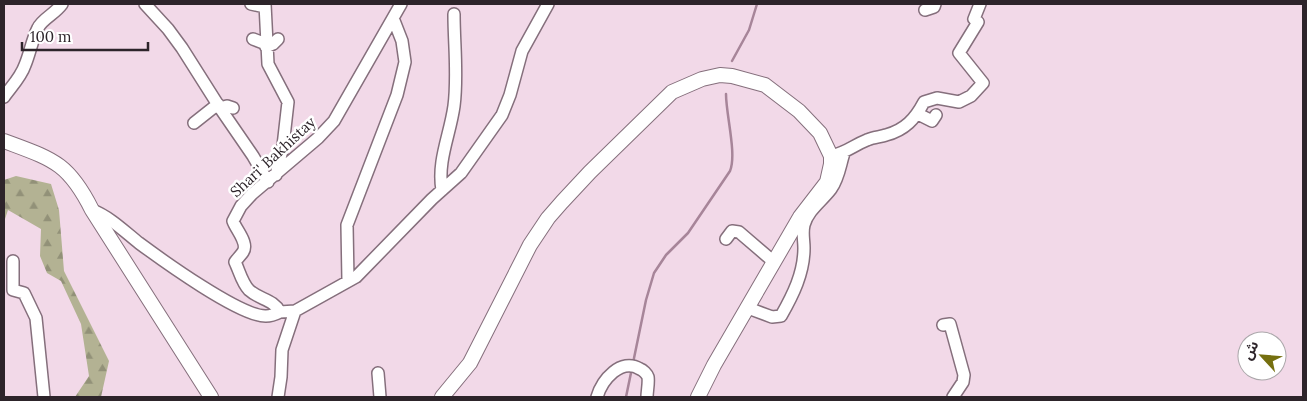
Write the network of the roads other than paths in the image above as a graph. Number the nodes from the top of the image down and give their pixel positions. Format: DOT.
graph roads {
  1 [pos="62,4"];
  2 [pos="145,4"];
  3 [pos="251,4"];
  4 [pos="401,4"];
  5 [pos="548,4"];
  6 [pos="935,4"];
  7 [pos="980,4"];
  8 [pos="265,5"];
  9 [pos="924,10"];
  10 [pos="454,14"];
  11 [pos="393,18"];
  12 [pos="252,39"];
  13 [pos="278,39"];
  14 [pos="266,45"];
  15 [pos="4,97"];
  16 [pos="219,106"];
  17 [pos="233,108"];
  18 [pos="918,114"];
  19 [pos="936,115"];
  20 [pos="194,123"];
  21 [pos="4,141"];
  22 [pos="837,154"];
  23 [pos="272,178"];
  24 [pos="442,190"];
  25 [pos="92,210"];
  26 [pos="726,239"];
  27 [pos="13,261"];
  28 [pos="774,262"];
  29 [pos="348,281"];
  30 [pos="748,308"];
  31 [pos="295,311"];
  32 [pos="280,312"];
  33 [pos="944,325"];
  34 [pos="378,373"];
  35 [pos="41,392"];
  36 [pos="211,397"];
  37 [pos="278,397"];
  38 [pos="380,397"];
  39 [pos="442,397"];
  40 [pos="597,397"];
  41 [pos="647,397"];
  42 [pos="698,397"];
  43 [pos="953,397"];
  1 -- 15 [label="street"];
  2 -- 16 [label="street"];
  3 -- 8 [label="street"];
  4 -- 11 [label="street, Shari' Bakhistay"];
  5 -- 24 [label="street"];
  6 -- 9 [label="street"];
  7 -- 18 [label="street"];
  8 -- 14 [label="street"];
  10 -- 24 [label="street"];
  11 -- 23 [label="street, Shari' Bakhistay"];
  11 -- 29 [label="street"];
  12 -- 14 [label="street"];
  13 -- 14 [label="street"];
  14 -- 23 [label="street"];
  16 -- 17 [label="street"];
  16 -- 20 [label="street"];
  16 -- 23 [label="street"];
  18 -- 19 [label="street"];
  18 -- 22 [label="street"];
  21 -- 25 [label="main road"];
  22 -- 28 [label="main road"];
  22 -- 30 [label="street"];
  22 -- 39 [label="main road"];
  23 -- 32 [label="street, Shari' Bakhistay"];
  24 -- 29 [label="street"];
  25 -- 32 [label="street"];
  25 -- 36 [label="main road"];
  26 -- 28 [label="street"];
  27 -- 35 [label="street"];
  28 -- 30 [label="main road"];
  29 -- 31 [label="street"];
  30 -- 42 [label="main road"];
  31 -- 32 [label="street"];
  31 -- 37 [label="street"];
  33 -- 43 [label="street"];
  34 -- 38 [label="street"];
  40 -- 41 [label="street"];
}
